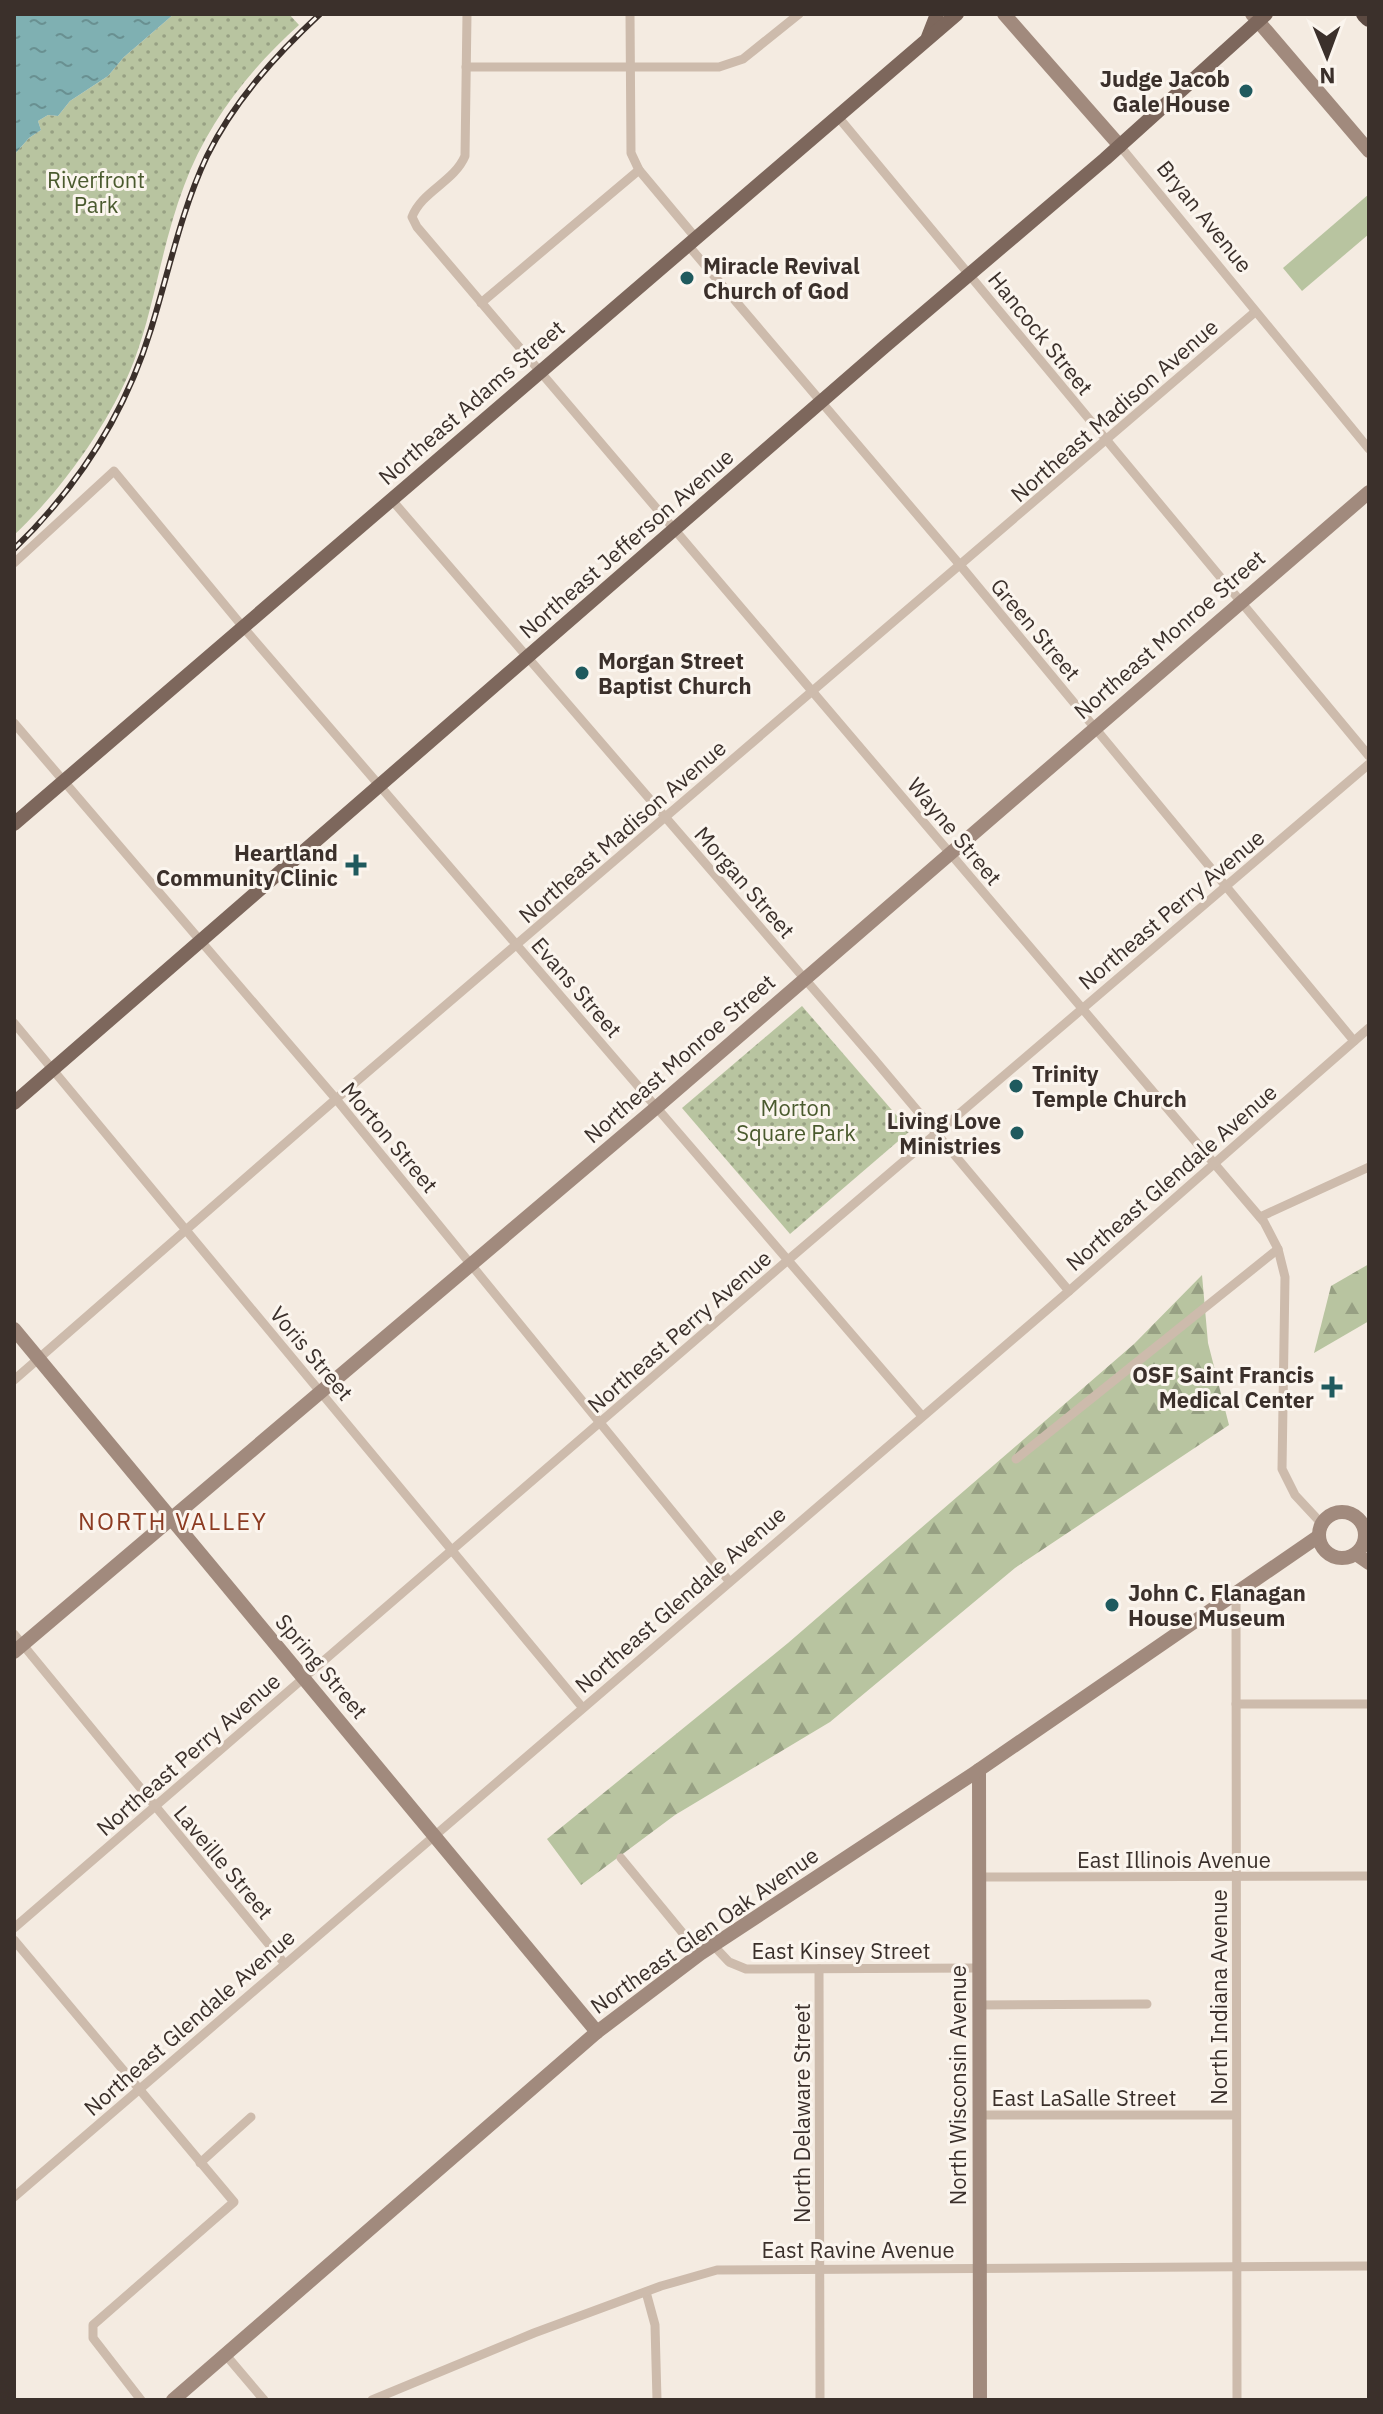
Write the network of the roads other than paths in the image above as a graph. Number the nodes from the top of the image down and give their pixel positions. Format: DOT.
graph roads {
  1 [pos="467,14"];
  2 [pos="630,14"];
  3 [pos="799,14"];
  4 [pos="937,14"];
  5 [pos="957,14"];
  6 [pos="1004,14"];
  7 [pos="1259,17"];
  8 [pos="926,42"];
  9 [pos="466,67"];
  10 [pos="629,67"];
  11 [pos="839,118"];
  12 [pos="1120,146"];
  13 [pos="1369,151"];
  14 [pos="639,170"];
  15 [pos="691,241"];
  16 [pos="971,275"];
  17 [pos="481,303"];
  18 [pos="1255,312"];
  19 [pos="539,371"];
  20 [pos="823,401"];
  21 [pos="1106,439"];
  22 [pos="1369,449"];
  23 [pos="1369,492"];
  24 [pos="391,499"];
  25 [pos="675,529"];
  26 [pos="14,563"];
  27 [pos="960,565"];
  28 [pos="1241,602"];
  29 [pos="243,627"];
  30 [pos="527,659"];
  31 [pos="812,692"];
  32 [pos="14,723"];
  33 [pos="1095,728"];
  34 [pos="1369,756"];
  35 [pos="1369,764"];
  36 [pos="64,781"];
  37 [pos="380,786"];
  38 [pos="665,818"];
  39 [pos="14,824"];
  40 [pos="950,852"];
  41 [pos="1226,886"];
  42 [pos="201,942"];
  43 [pos="517,945"];
  44 [pos="805,979"];
  45 [pos="1081,1009"];
  46 [pos="14,1023"];
  47 [pos="1369,1028"];
  48 [pos="1354,1041"];
  49 [pos="52,1070"];
  50 [pos="336,1099"];
  51 [pos="14,1103"];
  52 [pos="658,1106"];
  53 [pos="938,1133"];
  54 [pos="1214,1164"];
  55 [pos="1369,1167"];
  56 [pos="1260,1217"];
  57 [pos="185,1230"];
  58 [pos="1278,1249"];
  59 [pos="788,1260"];
  60 [pos="472,1264"];
  61 [pos="1069,1291"];
  62 [pos="14,1329"];
  63 [pos="38,1359"];
  64 [pos="14,1380"];
  65 [pos="321,1391"];
  66 [pos="922,1416"];
  67 [pos="600,1424"];
  68 [pos="1016,1459"];
  69 [pos="1363,1513"];
  70 [pos="170,1519"];
  71 [pos="1321,1530"];
  72 [pos="451,1550"];
  73 [pos="1329,1554"];
  74 [pos="1356,1554"];
  75 [pos="1369,1563"];
  76 [pos="1263,1576"];
  77 [pos="729,1581"];
  78 [pos="1236,1594"];
  79 [pos="17,1643"];
  80 [pos="303,1678"];
  81 [pos="1236,1704"];
  82 [pos="1369,1704"];
  83 [pos="582,1707"];
  84 [pos="979,1770"];
  85 [pos="933,1800"];
  86 [pos="154,1805"];
  87 [pos="434,1836"];
  88 [pos="979,1840"];
  89 [pos="621,1858"];
  90 [pos="1369,1876"];
  91 [pos="979,1877"];
  92 [pos="1236,1877"];
  93 [pos="14,1928"];
  94 [pos="14,1940"];
  95 [pos="706,1950"];
  96 [pos="285,1964"];
  97 [pos="978,1968"];
  98 [pos="819,1969"];
  99 [pos="1147,2004"];
  100 [pos="978,2005"];
  101 [pos="597,2032"];
  102 [pos="138,2090"];
  103 [pos="979,2115"];
  104 [pos="1236,2115"];
  105 [pos="251,2117"];
  106 [pos="200,2163"];
  107 [pos="14,2197"];
  108 [pos="1237,2266"];
  109 [pos="1369,2266"];
  110 [pos="980,2267"];
  111 [pos="820,2268"];
  112 [pos="646,2292"];
  113 [pos="225,2354"];
  114 [pos="141,2400"];
  115 [pos="173,2400"];
  116 [pos="264,2400"];
  117 [pos="372,2400"];
  118 [pos="657,2400"];
  119 [pos="820,2400"];
  120 [pos="980,2400"];
  121 [pos="1237,2400"];
  1 -- 9 [label="street"];
  2 -- 10 [label="street, Green Street"];
  3 -- 10 [label="street"];
  4 -- 8 [label="main road"];
  5 -- 8 [label="main road, Northeast Adams Street"];
  6 -- 12 [label="street, Bryan Avenue"];
  7 -- 12 [label="main road, Northeast Jefferson Avenue"];
  7 -- 13 [label="street"];
  8 -- 11 [label="main road, Northeast Adams Street"];
  9 -- 10 [label="street"];
  9 -- 17 [label="street, Wayne Street"];
  10 -- 14 [label="street, Green Street"];
  11 -- 15 [label="main road, Northeast Adams Street"];
  11 -- 16 [label="street, Hancock Street"];
  12 -- 16 [label="main road, Northeast Jefferson Avenue"];
  12 -- 18 [label="street, Bryan Avenue"];
  14 -- 15 [label="street, Green Street"];
  14 -- 17 [label="street"];
  15 -- 19 [label="main road, Northeast Adams Street"];
  15 -- 20 [label="street, Green Street"];
  16 -- 20 [label="main road, Northeast Jefferson Avenue"];
  16 -- 21 [label="street, Hancock Street"];
  17 -- 19 [label="street, Wayne Street"];
  18 -- 21 [label="street, Northeast Madison Avenue"];
  18 -- 22 [label="street, Bryan Avenue"];
  19 -- 24 [label="main road, Northeast Adams Street"];
  19 -- 25 [label="street, Wayne Street"];
  20 -- 25 [label="main road, Northeast Jefferson Avenue"];
  20 -- 27 [label="street, Green Street"];
  21 -- 27 [label="street, Northeast Madison Avenue"];
  21 -- 28 [label="street, Hancock Street"];
  23 -- 28 [label="street, Northeast Monroe Street"];
  24 -- 29 [label="main road, Northeast Adams Street"];
  24 -- 30 [label="street, Morgan Street"];
  25 -- 30 [label="main road, Northeast Jefferson Avenue"];
  25 -- 31 [label="street, Wayne Street"];
  26 -- 29 [label="street, Evans Street"];
  27 -- 31 [label="street, Northeast Madison Avenue"];
  27 -- 33 [label="street, Green Street"];
  28 -- 33 [label="street, Northeast Monroe Street"];
  28 -- 34 [label="street, Hancock Street"];
  29 -- 36 [label="main road, Northeast Adams Street"];
  29 -- 37 [label="street, Evans Street"];
  30 -- 37 [label="main road, Northeast Jefferson Avenue"];
  30 -- 38 [label="street, Morgan Street"];
  31 -- 38 [label="street, Northeast Madison Avenue"];
  31 -- 40 [label="street, Wayne Street"];
  32 -- 36 [label="street, Morton Street"];
  33 -- 40 [label="street, Northeast Monroe Street"];
  33 -- 41 [label="street, Green Street"];
  35 -- 41 [label="street, Northeast Perry Avenue"];
  36 -- 39 [label="main road, Northeast Adams Street"];
  36 -- 42 [label="street, Morton Street"];
  37 -- 42 [label="main road, Northeast Jefferson Avenue"];
  37 -- 43 [label="street, Evans Street"];
  38 -- 43 [label="street, Northeast Madison Avenue"];
  38 -- 44 [label="street, Morgan Street"];
  40 -- 44 [label="street, Northeast Monroe Street"];
  40 -- 45 [label="street, Wayne Street"];
  41 -- 45 [label="street, Northeast Perry Avenue"];
  41 -- 48 [label="street, Green Street"];
  42 -- 49 [label="main road, Northeast Jefferson Avenue"];
  42 -- 50 [label="street, Morton Street"];
  43 -- 50 [label="street, Northeast Madison Avenue"];
  43 -- 52 [label="street, Evans Street"];
  44 -- 52 [label="street, Northeast Monroe Street"];
  44 -- 53 [label="street, Morgan Street"];
  45 -- 53 [label="street, Northeast Perry Avenue"];
  45 -- 54 [label="street, Wayne Street"];
  46 -- 49 [label="street, Voris Street"];
  47 -- 48 [label="street, Northeast Glendale Avenue"];
  48 -- 54 [label="street, Northeast Glendale Avenue"];
  49 -- 51 [label="main road, Northeast Jefferson Avenue"];
  49 -- 57 [label="street, Voris Street"];
  50 -- 57 [label="street, Northeast Madison Avenue"];
  50 -- 60 [label="street, Morton Street"];
  52 -- 59 [label="street, Evans Street"];
  52 -- 60 [label="street, Northeast Monroe Street"];
  53 -- 59 [label="street, Northeast Perry Avenue"];
  53 -- 61 [label="street, Morgan Street"];
  54 -- 56 [label="street, Wayne Street"];
  54 -- 61 [label="street, Northeast Glendale Avenue"];
  55 -- 56 [label="street"];
  56 -- 58 [label="street, Wayne Street"];
  57 -- 63 [label="street, Northeast Madison Avenue"];
  57 -- 65 [label="street, Voris Street"];
  58 -- 68 [label="street"];
  58 -- 71 [label="street, Wayne Street"];
  59 -- 66 [label="street, Evans Street"];
  59 -- 67 [label="street, Northeast Perry Avenue"];
  60 -- 65 [label="street, Northeast Monroe Street"];
  60 -- 67 [label="street, Morton Street"];
  61 -- 66 [label="street, Northeast Glendale Avenue"];
  62 -- 63 [label="street, Spring Street"];
  63 -- 64 [label="street, Northeast Madison Avenue"];
  63 -- 70 [label="street, Spring Street"];
  65 -- 70 [label="street, Northeast Monroe Street"];
  65 -- 72 [label="street, Voris Street"];
  66 -- 77 [label="street, Northeast Glendale Avenue"];
  67 -- 72 [label="street, Northeast Perry Avenue"];
  67 -- 77 [label="street, Morton Street"];
  69 -- 71 [label="street"];
  69 -- 74 [label="street"];
  70 -- 79 [label="street, Northeast Monroe Street"];
  70 -- 80 [label="street, Spring Street"];
  71 -- 73 [label="street"];
  71 -- 76 [label="street, Northeast Glen Oak Avenue"];
  72 -- 80 [label="street, Northeast Perry Avenue"];
  72 -- 83 [label="street, Voris Street"];
  73 -- 74 [label="street"];
  73 -- 76 [label="street, Northeast Glen Oak Avenue"];
  74 -- 75 [label="street"];
  76 -- 78 [label="street, Northeast Glen Oak Avenue"];
  77 -- 83 [label="street, Northeast Glendale Avenue"];
  78 -- 81 [label="street, North Indiana Avenue"];
  78 -- 84 [label="street, Northeast Glen Oak Avenue"];
  79 -- 86 [label="street, Laveille Street"];
  80 -- 86 [label="street, Northeast Perry Avenue"];
  80 -- 87 [label="street, Spring Street"];
  81 -- 82 [label="street"];
  81 -- 92 [label="street, North Indiana Avenue"];
  83 -- 87 [label="street, Northeast Glendale Avenue"];
  84 -- 85 [label="street, Northeast Glen Oak Avenue"];
  84 -- 88 [label="street, North Wisconsin Avenue"];
  85 -- 88 [label="street"];
  85 -- 95 [label="street, Northeast Glen Oak Avenue"];
  86 -- 93 [label="street, Northeast Perry Avenue"];
  86 -- 96 [label="street, Laveille Street"];
  87 -- 96 [label="street, Northeast Glendale Avenue"];
  87 -- 101 [label="street, Spring Street"];
  88 -- 91 [label="street, North Wisconsin Avenue"];
  89 -- 95 [label="street, East Kinsey Street"];
  90 -- 92 [label="street, East Illinois Avenue"];
  91 -- 92 [label="street, East Illinois Avenue"];
  91 -- 97 [label="street, North Wisconsin Avenue"];
  92 -- 104 [label="street, North Indiana Avenue"];
  94 -- 102 [label="street"];
  95 -- 98 [label="street, East Kinsey Street"];
  95 -- 101 [label="street, Northeast Glen Oak Avenue"];
  96 -- 102 [label="street, Northeast Glendale Avenue"];
  97 -- 98 [label="street, East Kinsey Street"];
  97 -- 100 [label="street, North Wisconsin Avenue"];
  98 -- 111 [label="street, North Delaware Street"];
  99 -- 100 [label="street"];
  100 -- 103 [label="street, North Wisconsin Avenue"];
  101 -- 113 [label="street, Northeast Glen Oak Avenue"];
  102 -- 106 [label="street"];
  102 -- 107 [label="street, Northeast Glendale Avenue"];
  103 -- 104 [label="street, East LaSalle Street"];
  103 -- 110 [label="street, North Wisconsin Avenue"];
  104 -- 108 [label="street, North Indiana Avenue"];
  105 -- 106 [label="street"];
  106 -- 114 [label="street"];
  108 -- 109 [label="street, East Ravine Avenue"];
  108 -- 110 [label="street, East Ravine Avenue"];
  108 -- 121 [label="street, North Indiana Avenue"];
  110 -- 111 [label="street, East Ravine Avenue"];
  110 -- 120 [label="street, North Wisconsin Avenue"];
  111 -- 112 [label="street, East Ravine Avenue"];
  111 -- 119 [label="street, North Delaware Street"];
  112 -- 117 [label="street, East Ravine Avenue"];
  112 -- 118 [label="street"];
  113 -- 115 [label="street, Northeast Glen Oak Avenue"];
  113 -- 116 [label="street"];
}
